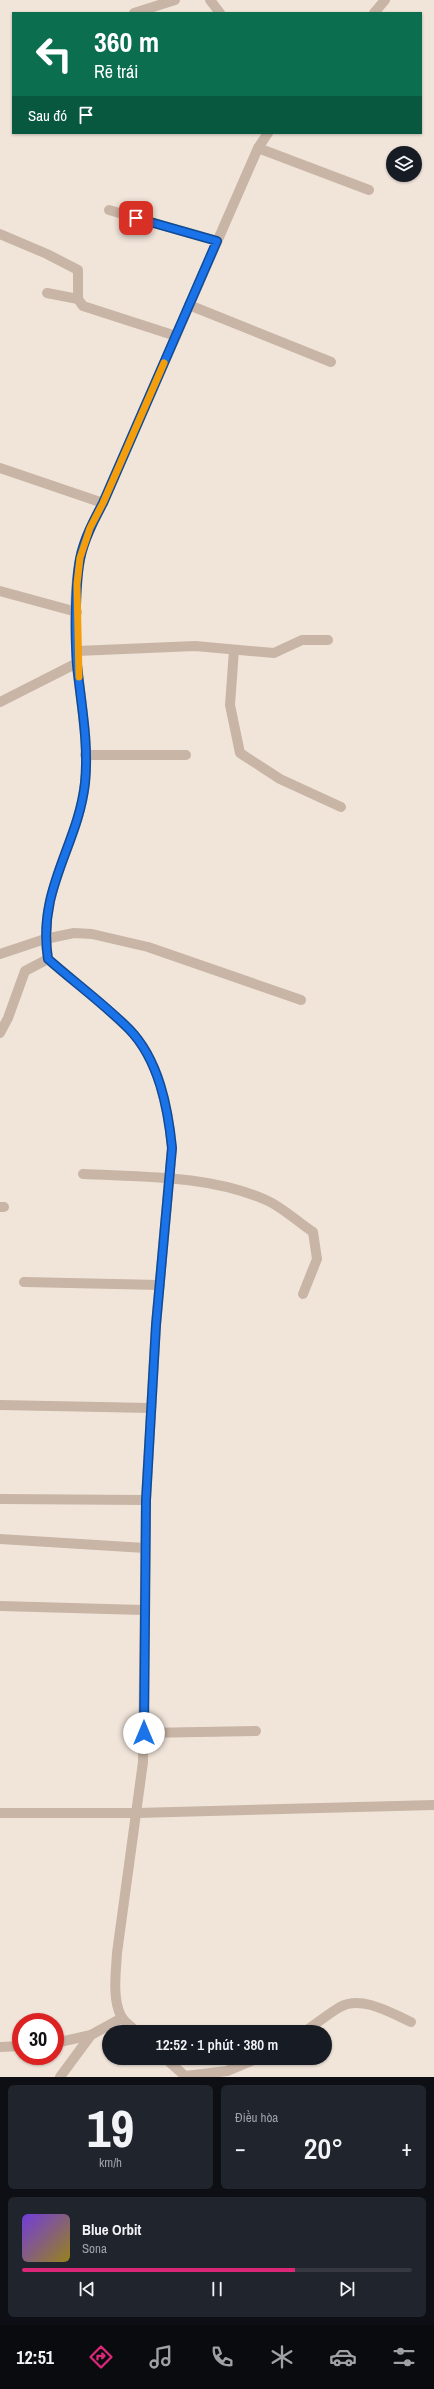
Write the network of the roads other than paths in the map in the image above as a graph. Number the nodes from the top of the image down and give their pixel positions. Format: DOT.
graph roads {
  1 [pos="175,0"];
  2 [pos="210,0"];
  3 [pos="386,0"];
  4 [pos="137,12"];
  5 [pos="219,12"];
  6 [pos="375,12"];
  7 [pos="267,134"];
  8 [pos="258,148"];
  9 [pos="369,190"];
  10 [pos="109,210"];
  11 [pos="0,234"];
  12 [pos="217,241"];
  13 [pos="47,293"];
  14 [pos="78,299"];
  15 [pos="190,305"];
  16 [pos="176,336"];
  17 [pos="331,362"];
  18 [pos="0,468"];
  19 [pos="103,503"];
  20 [pos="0,591"];
  21 [pos="77,612"];
  22 [pos="328,640"];
  23 [pos="234,650"];
  24 [pos="77,651"];
  25 [pos="77,663"];
  26 [pos="0,702"];
  27 [pos="85,755"];
  28 [pos="186,755"];
  29 [pos="341,807"];
  30 [pos="45,939"];
  31 [pos="0,954"];
  32 [pos="48,959"];
  33 [pos="301,1000"];
  34 [pos="0,1033"];
  35 [pos="83,1174"];
  36 [pos="170,1178"];
  37 [pos="24,1282"];
  38 [pos="160,1285"];
  39 [pos="303,1294"];
  40 [pos="0,1405"];
  41 [pos="151,1408"];
  42 [pos="0,1499"];
  43 [pos="146,1500"];
  44 [pos="0,1539"];
  45 [pos="145,1548"];
  46 [pos="0,1606"];
  47 [pos="143,1610"];
  48 [pos="256,1731"];
  49 [pos="144,1733"];
  50 [pos="434,1805"];
  51 [pos="137,1813"];
  52 [pos="0,1814"];
  53 [pos="122,2018"];
  54 [pos="411,2022"];
  55 [pos="130,2025"];
  56 [pos="314,2025"];
  57 [pos="91,2035"];
  58 [pos="64,2041"];
  59 [pos="12,2046"];
  60 [pos="0,2047"];
  61 [pos="173,2065"];
  62 [pos="242,2065"];
  63 [pos="60,2077"];
  64 [pos="186,2077"];
  1 -- 4 [label="street"];
  2 -- 5 [label="street"];
  3 -- 6 [label="street"];
  7 -- 8 [label="street"];
  8 -- 9 [label="street"];
  8 -- 12 [label="street"];
  10 -- 12 [label="street"];
  11 -- 14 [label="street"];
  12 -- 15 [label="street"];
  13 -- 14 [label="street"];
  14 -- 16 [label="street"];
  15 -- 16 [label="street"];
  15 -- 17 [label="street"];
  16 -- 19 [label="street"];
  18 -- 19 [label="street"];
  19 -- 21 [label="street"];
  20 -- 21 [label="street"];
  21 -- 24 [label="street"];
  22 -- 23 [label="street"];
  23 -- 24 [label="street"];
  23 -- 29 [label="street"];
  24 -- 25 [label="street"];
  25 -- 26 [label="street"];
  25 -- 27 [label="street"];
  27 -- 28 [label="street"];
  27 -- 30 [label="street"];
  30 -- 31 [label="street"];
  30 -- 32 [label="street"];
  30 -- 33 [label="street"];
  32 -- 34 [label="street"];
  32 -- 36 [label="street"];
  35 -- 36 [label="street"];
  36 -- 38 [label="street"];
  36 -- 39 [label="street"];
  37 -- 38 [label="street"];
  38 -- 41 [label="street"];
  40 -- 41 [label="street"];
  41 -- 43 [label="street"];
  42 -- 43 [label="street"];
  43 -- 45 [label="street"];
  44 -- 45 [label="street"];
  45 -- 47 [label="street"];
  46 -- 47 [label="street"];
  47 -- 49 [label="street"];
  48 -- 49 [label="street"];
  49 -- 51 [label="street"];
  50 -- 51 [label="street"];
  51 -- 52 [label="street"];
  51 -- 53 [label="street"];
  53 -- 55 [label="street"];
  53 -- 57 [label="street"];
  54 -- 56 [label="street"];
  57 -- 58 [label="street"];
  57 -- 63 [label="street"];
  59 -- 60 [label="street"];
  61 -- 64 [label="street"];
  62 -- 64 [label="street"];
}
